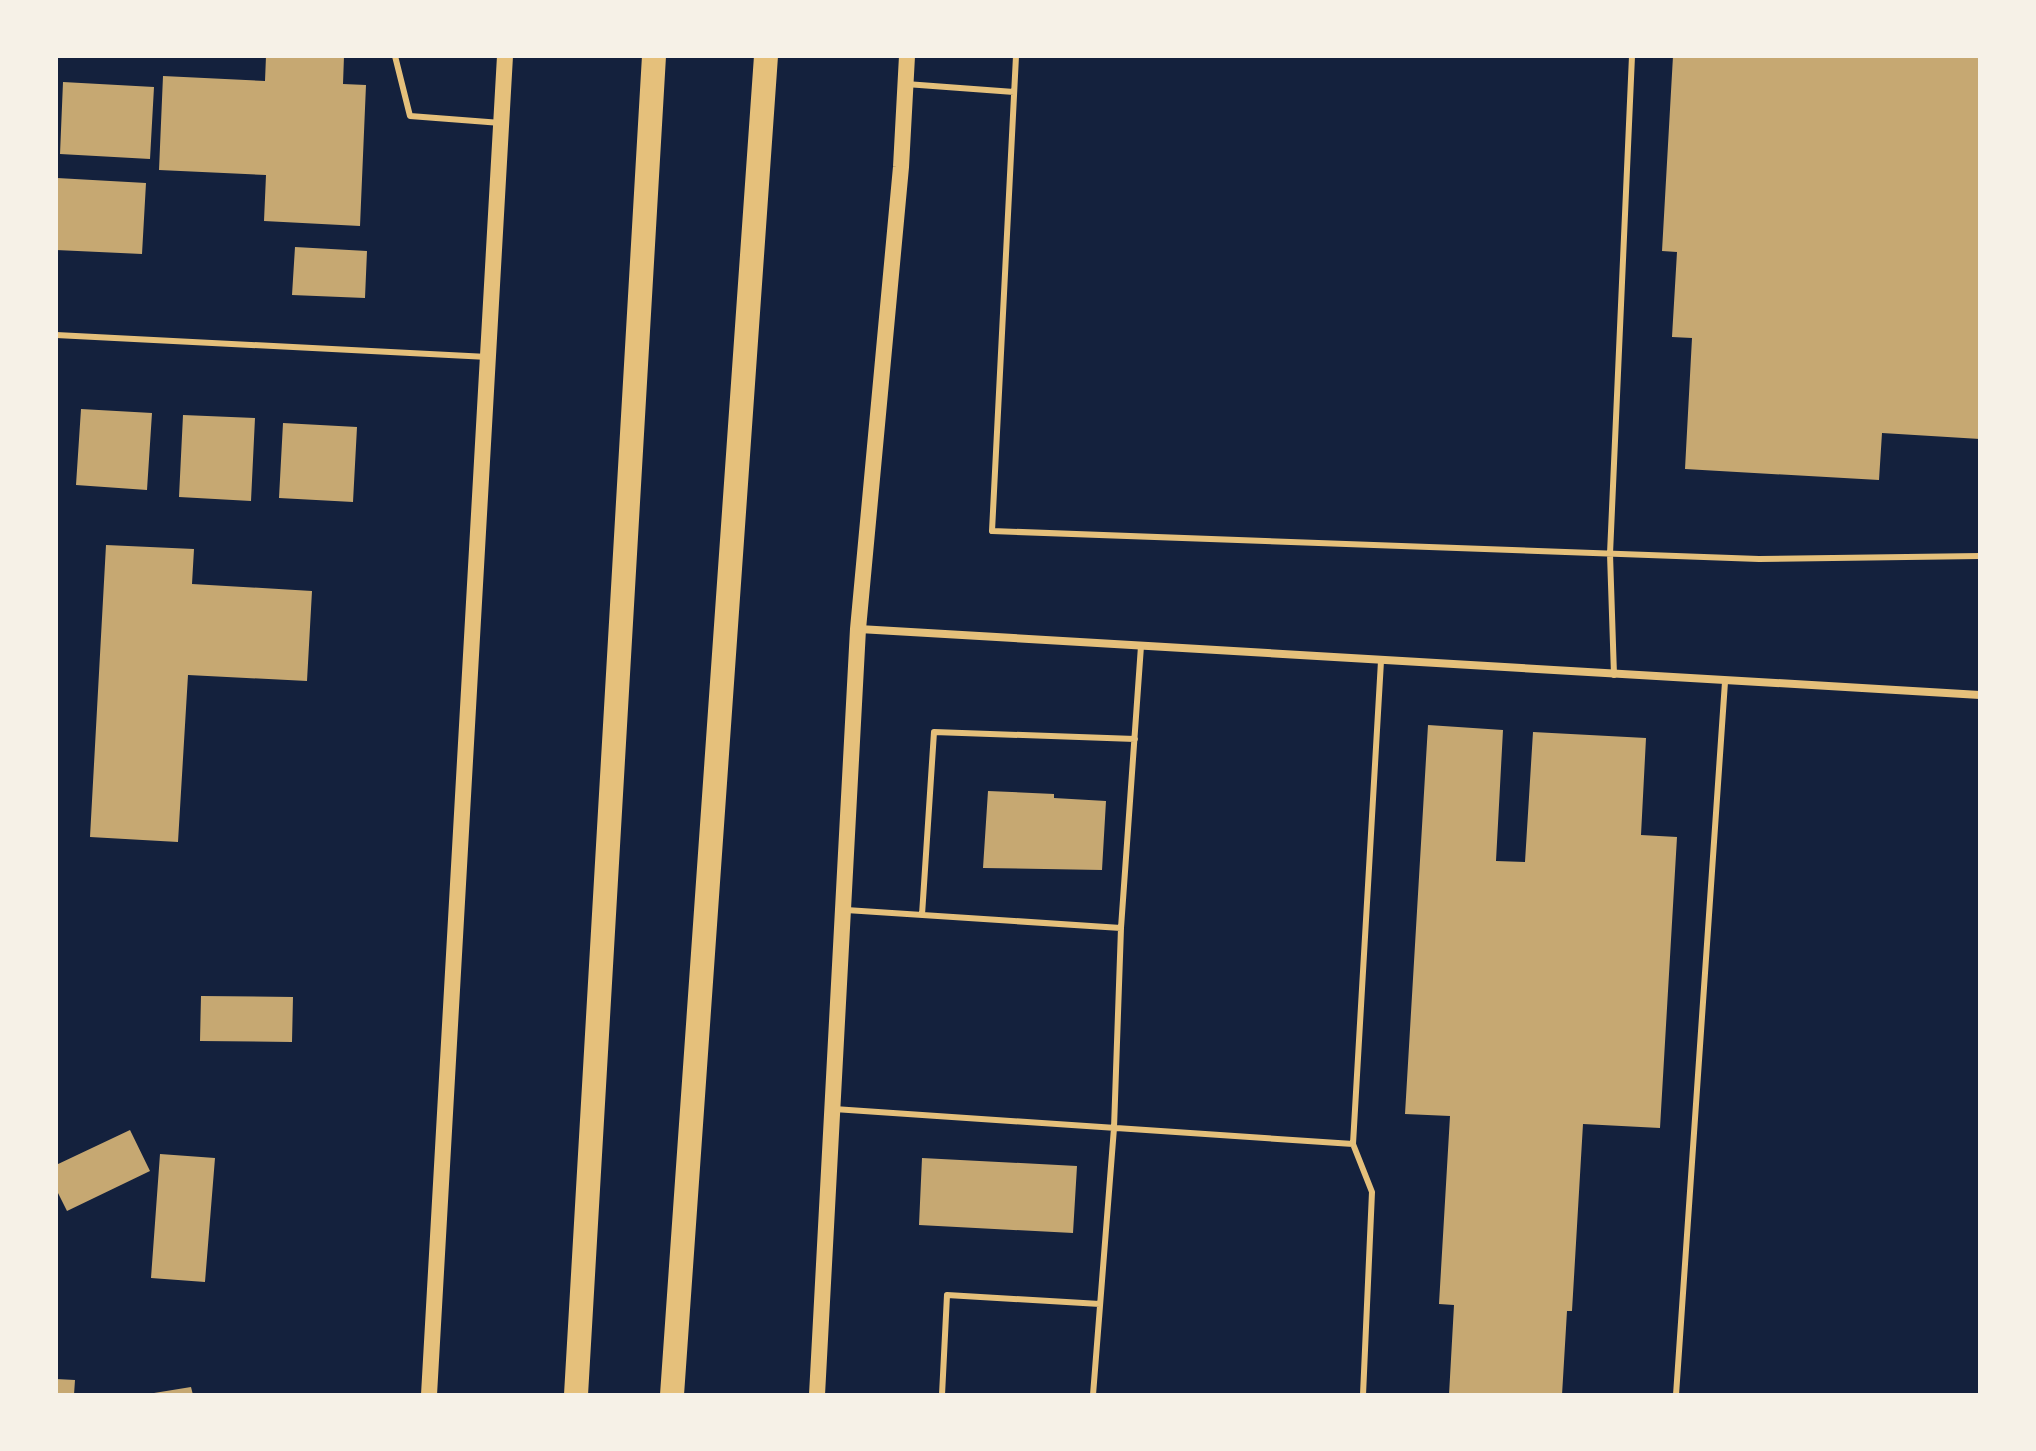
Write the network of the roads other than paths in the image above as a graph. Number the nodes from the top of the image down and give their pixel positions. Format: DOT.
graph roads {
  1 [pos="395,56"];
  2 [pos="505,56"];
  3 [pos="766,56"];
  4 [pos="907,56"];
  5 [pos="1016,56"];
  6 [pos="1632,56"];
  7 [pos="651,59"];
  8 [pos="905,84"];
  9 [pos="1014,92"];
  10 [pos="501,123"];
  11 [pos="56,335"];
  12 [pos="488,357"];
  13 [pos="1610,554"];
  14 [pos="1980,556"];
  15 [pos="858,629"];
  16 [pos="1141,646"];
  17 [pos="1381,661"];
  18 [pos="1614,675"];
  19 [pos="1725,682"];
  20 [pos="1980,695"];
  21 [pos="1135,739"];
  22 [pos="843,910"];
  23 [pos="922,915"];
  24 [pos="1121,928"];
  25 [pos="832,1108"];
  26 [pos="1114,1128"];
  27 [pos="1353,1144"];
  28 [pos="1100,1304"];
  29 [pos="429,1395"];
  30 [pos="576,1395"];
  31 [pos="672,1395"];
  32 [pos="817,1395"];
  33 [pos="942,1395"];
  34 [pos="1093,1395"];
  35 [pos="1363,1395"];
  36 [pos="1676,1395"];
  1 -- 10 [label="lane"];
  2 -- 10 [label="main road"];
  3 -- 31 [label="highway"];
  4 -- 8 [label="main road"];
  5 -- 9 [label="lane"];
  6 -- 13 [label="lane"];
  7 -- 30 [label="highway"];
  8 -- 9 [label="lane"];
  8 -- 15 [label="main road"];
  9 -- 13 [label="lane"];
  10 -- 12 [label="main road"];
  11 -- 12 [label="lane"];
  12 -- 29 [label="main road"];
  13 -- 14 [label="lane"];
  13 -- 18 [label="lane"];
  15 -- 16 [label="street"];
  15 -- 22 [label="main road"];
  16 -- 17 [label="street"];
  16 -- 21 [label="lane"];
  17 -- 18 [label="street"];
  17 -- 27 [label="lane"];
  18 -- 19 [label="street"];
  19 -- 20 [label="street"];
  19 -- 36 [label="lane"];
  21 -- 23 [label="lane"];
  21 -- 24 [label="lane"];
  22 -- 23 [label="lane"];
  22 -- 25 [label="main road"];
  23 -- 24 [label="lane"];
  24 -- 26 [label="lane"];
  25 -- 26 [label="lane"];
  25 -- 32 [label="main road"];
  26 -- 27 [label="lane"];
  26 -- 28 [label="lane"];
  27 -- 35 [label="lane"];
  28 -- 33 [label="lane"];
  28 -- 34 [label="lane"];
}
